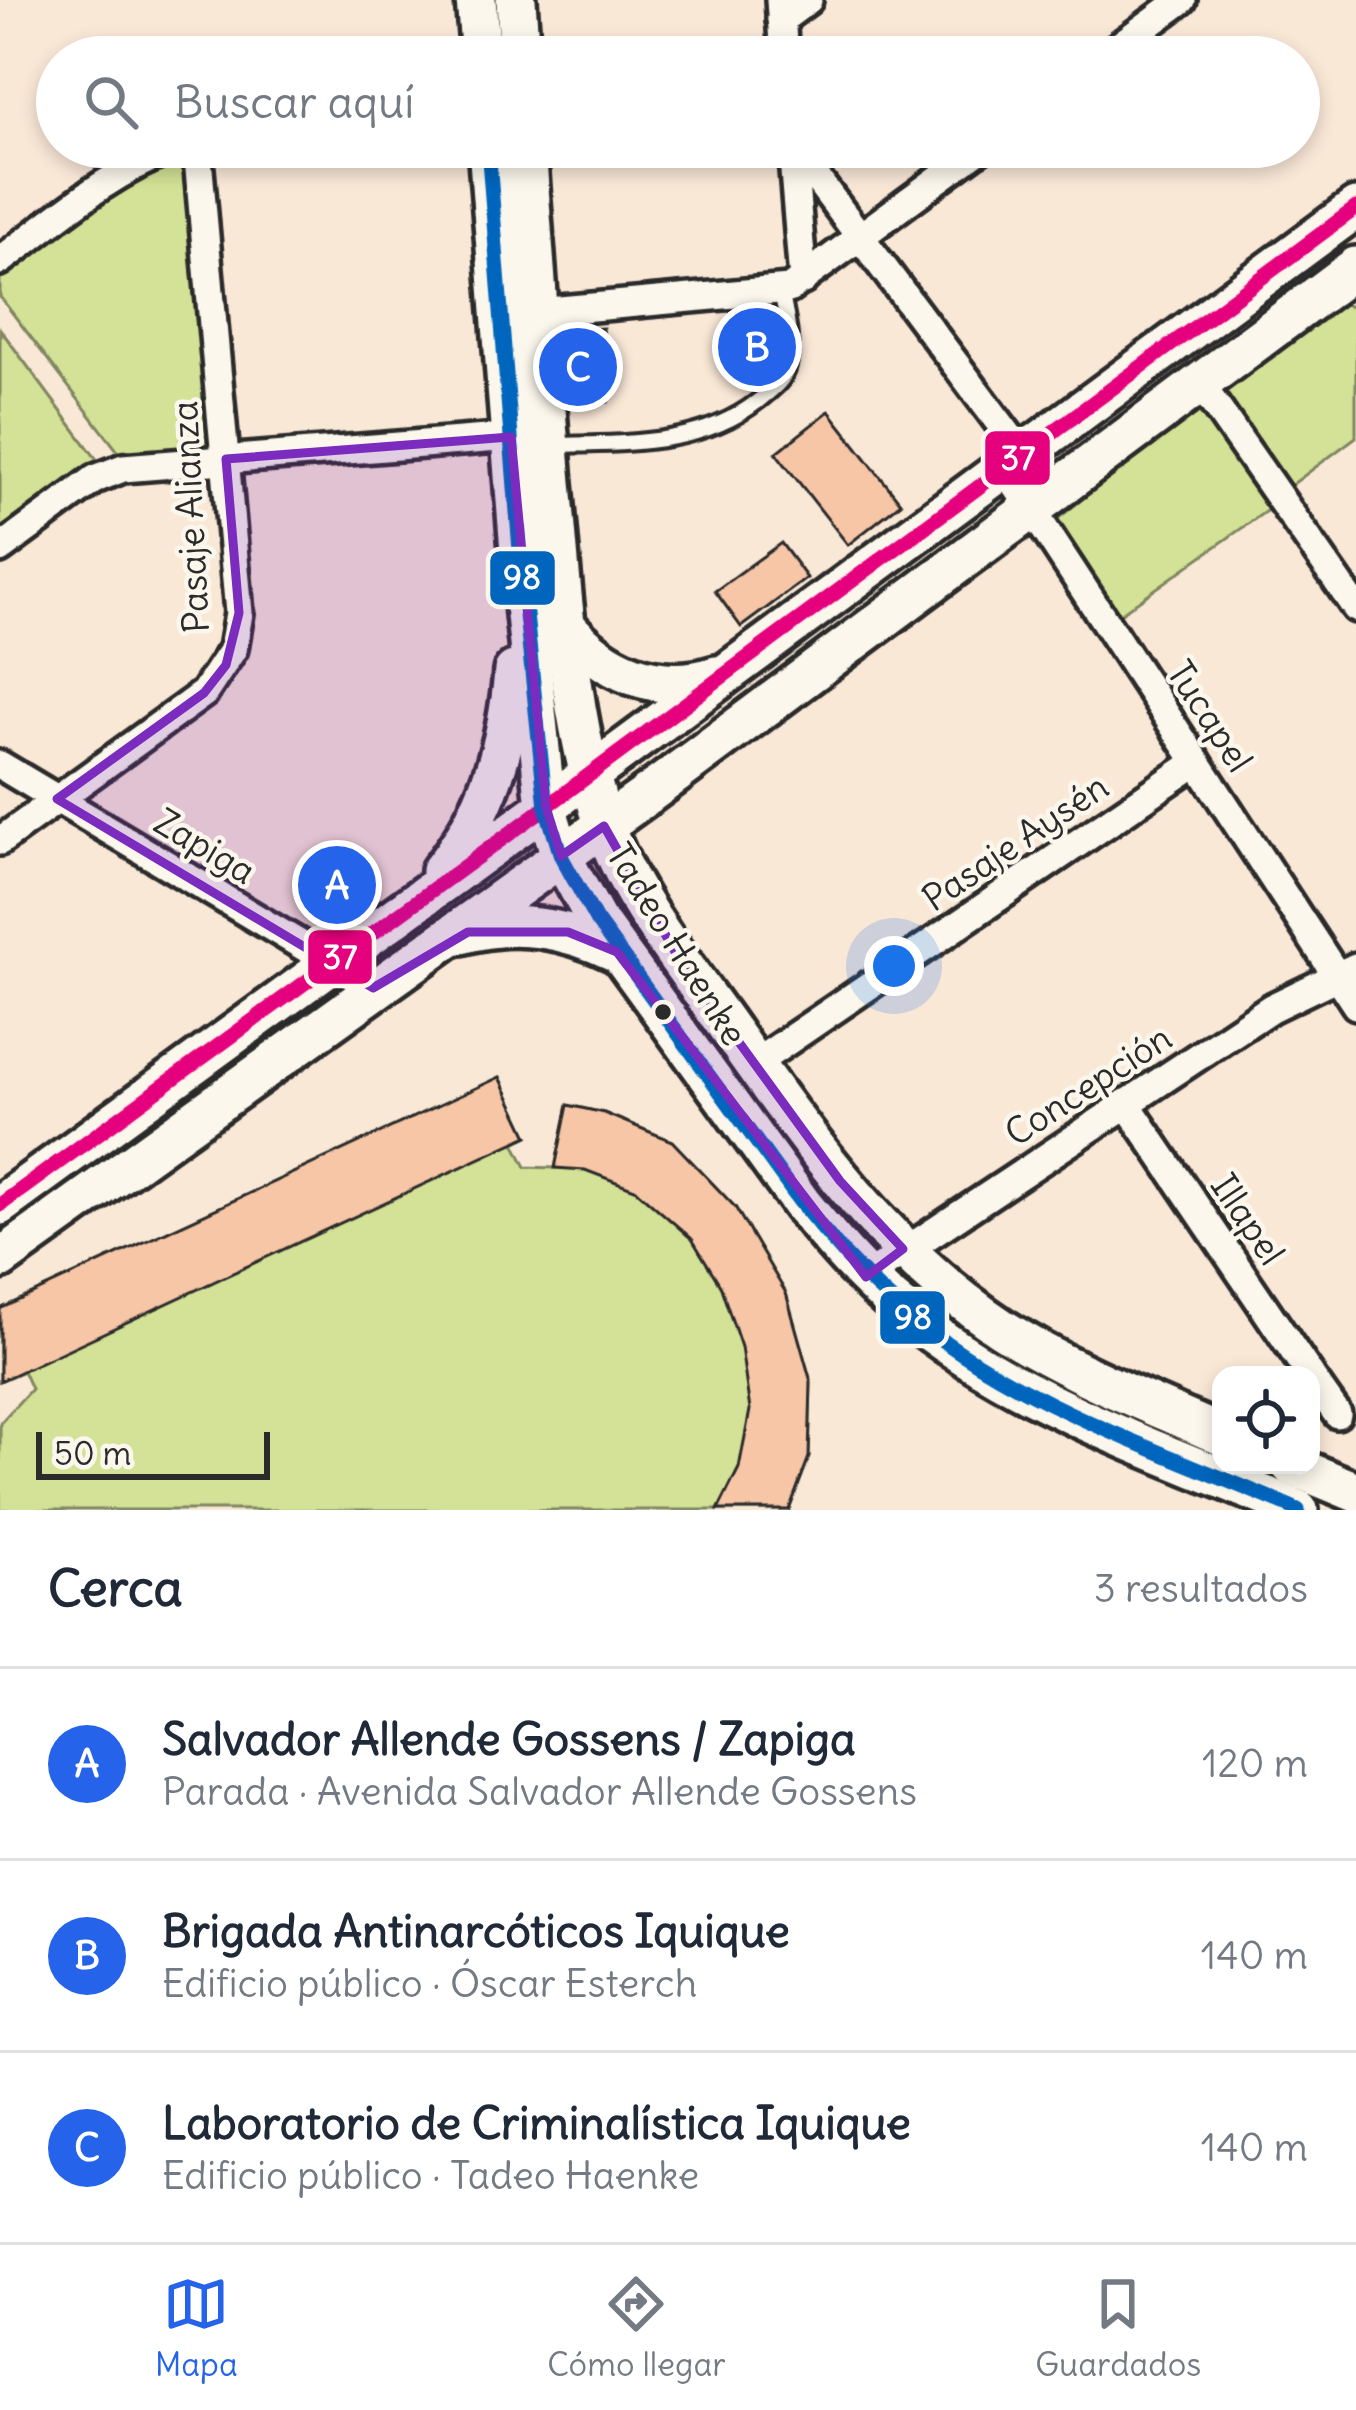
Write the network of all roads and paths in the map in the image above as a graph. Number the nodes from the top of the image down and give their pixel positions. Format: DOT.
graph roads {
  1 [pos="476,0"];
  2 [pos="516,0"];
  3 [pos="808,0"];
  4 [pos="1182,0"];
  5 [pos="780,10"];
  6 [pos="479,36"];
  7 [pos="519,36"];
  8 [pos="1133,36"];
  9 [pos="130,168"];
  10 [pos="199,168"];
  11 [pos="491,168"];
  12 [pos="528,168"];
  13 [pos="793,168"];
  14 [pos="809,168"];
  15 [pos="953,168"];
  16 [pos="1341,219"];
  17 [pos="860,236"];
  18 [pos="0,261"];
  19 [pos="1355,269"];
  20 [pos="792,286"];
  21 [pos="538,312"];
  22 [pos="1199,382"];
  23 [pos="530,441"];
  24 [pos="226,459"];
  25 [pos="1013,460"];
  26 [pos="1030,507"];
  27 [pos="0,549"];
  28 [pos="522,576"];
  29 [pos="1356,608"];
  30 [pos="565,626"];
  31 [pos="727,673"];
  32 [pos="1197,762"];
  33 [pos="0,765"];
  34 [pos="590,775"];
  35 [pos="57,799"];
  36 [pos="546,807"];
  37 [pos="604,826"];
  38 [pos="0,841"];
  39 [pos="561,856"];
  40 [pos="408,907"];
  41 [pos="445,940"];
  42 [pos="617,952"];
  43 [pos="332,963"];
  44 [pos="1346,971"];
  45 [pos="374,988"];
  46 [pos="1356,1005"];
  47 [pos="754,1064"];
  48 [pos="1126,1103"];
  49 [pos="0,1205"];
  50 [pos="903,1250"];
  51 [pos="0,1259"];
  52 [pos="866,1277"];
  53 [pos="1303,1366"];
  54 [pos="1320,1391"];
  55 [pos="1336,1414"];
  56 [pos="1212,1431"];
  57 [pos="1313,1474"];
  58 [pos="1356,1492"];
  59 [pos="1298,1510"];
  1 -- 6 [label="main road"];
  2 -- 7 [label="main road"];
  3 -- 5 [label="street"];
  4 -- 8 [label="street"];
  9 -- 18 [label="street"];
  10 -- 24 [label="street, Pasaje Alianza"];
  11 -- 23 [label="main road, Tadeo Haenke"];
  12 -- 21 [label="main road, Tadeo Haenke"];
  13 -- 20 [label="street"];
  14 -- 17 [label="street, Tucapel"];
  15 -- 17 [label="street"];
  16 -- 19 [label="street"];
  16 -- 25 [label="main road"];
  17 -- 20 [label="street"];
  17 -- 25 [label="street, Tucapel"];
  19 -- 22 [label="main road"];
  20 -- 21 [label="street"];
  20 -- 23 [label="lane"];
  21 -- 23 [label="main road, Tadeo Haenke"];
  22 -- 26 [label="main road"];
  22 -- 29 [label="street"];
  23 -- 24 [label="street"];
  23 -- 28 [label="main road, Tadeo Haenke"];
  23 -- 30 [label="main road, Tadeo Haenke"];
  24 -- 27 [label="street"];
  24 -- 35 [label="street, Pasaje Alianza"];
  25 -- 26 [label="street, Tucapel"];
  25 -- 31 [label="main road"];
  26 -- 32 [label="street, Tucapel"];
  26 -- 37 [label="main road"];
  28 -- 36 [label="main road, Tadeo Haenke"];
  28 -- 40 [label="main road"];
  30 -- 31 [label="main road"];
  30 -- 34 [label="main road, Tadeo Haenke"];
  31 -- 34 [label="main road"];
  32 -- 44 [label="street, Tucapel"];
  32 -- 47 [label="street, Pasaje Aysén"];
  33 -- 35 [label="street, Zapiga"];
  34 -- 36 [label="main road"];
  34 -- 37 [label="main road, Tadeo Haenke"];
  35 -- 38 [label="street, Pasaje Alianza"];
  35 -- 43 [label="street, Zapiga"];
  36 -- 39 [label="main road, Tadeo Haenke"];
  36 -- 40 [label="main road"];
  37 -- 39 [label="main road"];
  37 -- 47 [label="main road, Tadeo Haenke"];
  39 -- 41 [label="main road"];
  39 -- 42 [label="main road, Tadeo Haenke"];
  40 -- 43 [label="main road"];
  41 -- 42 [label="main road"];
  41 -- 45 [label="main road"];
  42 -- 52 [label="main road, Tadeo Haenke"];
  43 -- 45 [label="street, Zapiga"];
  43 -- 49 [label="main road"];
  44 -- 46 [label="street, Tucapel"];
  44 -- 48 [label="street, Concepción"];
  45 -- 51 [label="main road"];
  47 -- 50 [label="main road, Tadeo Haenke"];
  48 -- 50 [label="street, Concepción"];
  48 -- 53 [label="street, Illapel"];
  50 -- 52 [label="street, Concepción"];
  50 -- 56 [label="main road, Tadeo Haenke"];
  52 -- 59 [label="main road, Tadeo Haenke"];
  54 -- 55 [label="street, Illapel"];
  57 -- 58 [label="main road"];
}
